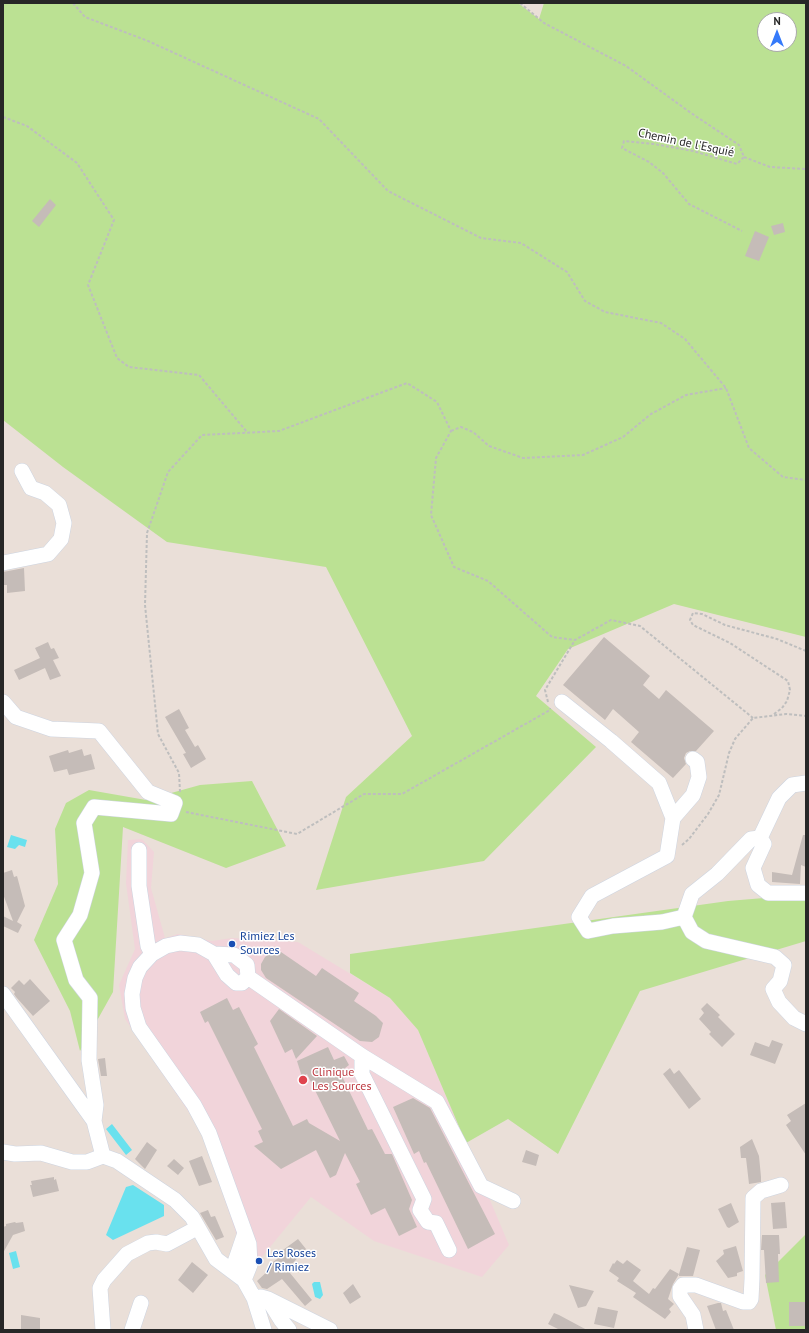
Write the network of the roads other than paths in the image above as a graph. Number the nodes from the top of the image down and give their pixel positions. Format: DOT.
graph roads {
  1 [pos="22,472"];
  2 [pos="3,563"];
  3 [pos="3,702"];
  4 [pos="562,702"];
  5 [pos="693,759"];
  6 [pos="806,783"];
  7 [pos="673,818"];
  8 [pos="760,838"];
  9 [pos="139,850"];
  10 [pos="806,893"];
  11 [pos="684,917"];
  12 [pos="152,954"];
  13 [pos="214,954"];
  14 [pos="248,977"];
  15 [pos="3,994"];
  16 [pos="806,1024"];
  17 [pos="362,1056"];
  18 [pos="94,1121"];
  19 [pos="3,1152"];
  20 [pos="103,1156"];
  21 [pos="782,1185"];
  22 [pos="513,1201"];
  23 [pos="197,1228"];
  24 [pos="245,1232"];
  25 [pos="449,1250"];
  26 [pos="232,1271"];
  27 [pos="244,1280"];
  28 [pos="680,1289"];
  29 [pos="261,1299"];
  30 [pos="141,1303"];
  31 [pos="103,1330"];
  32 [pos="132,1330"];
  33 [pos="264,1330"];
  34 [pos="289,1330"];
  35 [pos="330,1330"];
  36 [pos="696,1330"];
  37 [pos="706,1330"];
  1 -- 2 [label="street"];
  3 -- 18 [label="street"];
  4 -- 7 [label="street"];
  5 -- 7 [label="street"];
  6 -- 8 [label="street"];
  7 -- 11 [label="street"];
  8 -- 10 [label="street"];
  8 -- 11 [label="street"];
  9 -- 12 [label="street"];
  11 -- 16 [label="street"];
  12 -- 13 [label="street"];
  12 -- 24 [label="street"];
  13 -- 14 [label="street"];
  13 -- 14 [label="street"];
  14 -- 17 [label="street"];
  15 -- 18 [label="street"];
  17 -- 22 [label="street"];
  17 -- 25 [label="street"];
  18 -- 20 [label="street"];
  19 -- 20 [label="street"];
  20 -- 23 [label="street"];
  21 -- 28 [label="street"];
  23 -- 26 [label="street"];
  23 -- 31 [label="street"];
  24 -- 26 [label="street"];
  24 -- 27 [label="street"];
  26 -- 27 [label="street"];
  27 -- 29 [label="street"];
  28 -- 36 [label="street"];
  28 -- 37 [label="street"];
  29 -- 33 [label="street"];
  29 -- 34 [label="street"];
  29 -- 35 [label="street"];
  30 -- 32 [label="street"];
}
